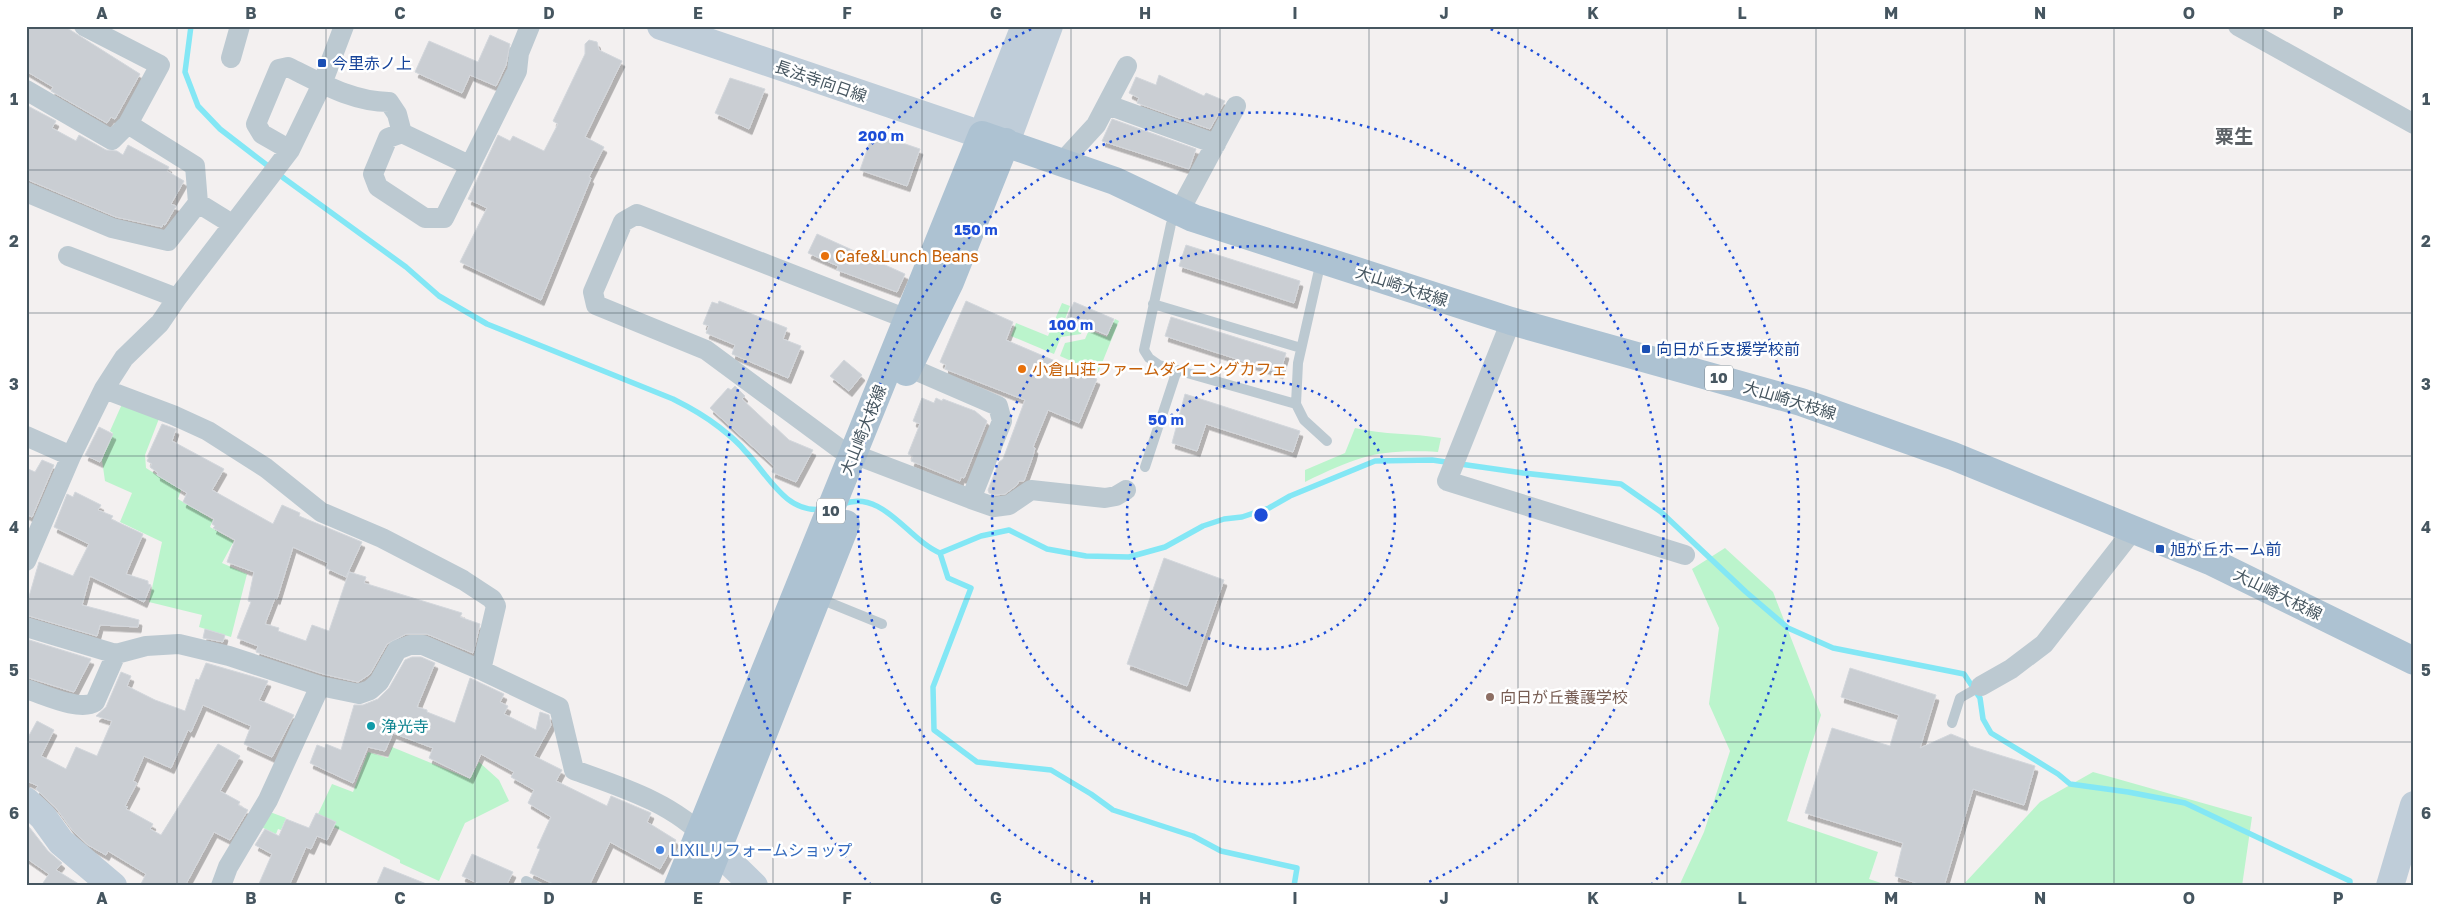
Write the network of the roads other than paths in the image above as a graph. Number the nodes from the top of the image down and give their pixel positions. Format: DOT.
graph roads {
  1 [pos="84,26"];
  2 [pos="240,26"];
  3 [pos="343,26"];
  4 [pos="530,26"];
  5 [pos="660,26"];
  6 [pos="1024,26"];
  7 [pos="1049,26"];
  8 [pos="2238,26"];
  9 [pos="231,58"];
  10 [pos="1126,66"];
  11 [pos="322,84"];
  12 [pos="26,90"];
  13 [pos="1108,105"];
  14 [pos="1236,106"];
  15 [pos="128,124"];
  16 [pos="2414,124"];
  17 [pos="402,133"];
  18 [pos="994,139"];
  19 [pos="1216,144"];
  20 [pos="287,155"];
  21 [pos="1062,162"];
  22 [pos="469,165"];
  23 [pos="26,192"];
  24 [pos="198,203"];
  25 [pos="1179,212"];
  26 [pos="232,224"];
  27 [pos="68,256"];
  28 [pos="1321,260"];
  29 [pos="177,298"];
  30 [pos="1154,304"];
  31 [pos="1510,321"];
  32 [pos="917,323"];
  33 [pos="1301,348"];
  34 [pos="908,367"];
  35 [pos="1177,370"];
  36 [pos="104,389"];
  37 [pos="1296,404"];
  38 [pos="26,436"];
  39 [pos="1327,441"];
  40 [pos="71,456"];
  41 [pos="862,458"];
  42 [pos="1145,467"];
  43 [pos="1126,490"];
  44 [pos="971,499"];
  45 [pos="2134,529"];
  46 [pos="1685,555"];
  47 [pos="26,561"];
  48 [pos="817,597"];
  49 [pos="882,624"];
  50 [pos="26,627"];
  51 [pos="116,654"];
  52 [pos="2414,661"];
  53 [pos="481,670"];
  54 [pos="320,686"];
  55 [pos="26,688"];
  56 [pos="1977,689"];
  57 [pos="1952,723"];
  58 [pos="26,801"];
  59 [pos="2414,805"];
  60 [pos="709,842"];
  61 [pos="104,883"];
  62 [pos="221,886"];
  63 [pos="678,886"];
  64 [pos="703,886"];
  65 [pos="754,886"];
  66 [pos="2390,886"];
  1 -- 15 [label="street"];
  2 -- 9 [label="street"];
  3 -- 11 [label="street"];
  4 -- 22 [label="street"];
  5 -- 18 [label="main road, 長法寺向日線"];
  6 -- 18 [label="main road"];
  7 -- 18 [label="main road"];
  8 -- 16 [label="street"];
  10 -- 13 [label="street"];
  11 -- 17 [label="street"];
  11 -- 20 [label="street"];
  11 -- 20 [label="street"];
  12 -- 15 [label="street"];
  13 -- 19 [label="street"];
  13 -- 21 [label="street"];
  14 -- 19 [label="street"];
  15 -- 24 [label="street"];
  17 -- 22 [label="street"];
  17 -- 22 [label="street"];
  18 -- 21 [label="main road, 大山崎大枝線 / 10"];
  18 -- 32 [label="main road, 大山崎大枝線 / 10"];
  19 -- 25 [label="street"];
  20 -- 26 [label="street"];
  21 -- 25 [label="main road, 大山崎大枝線 / 10"];
  23 -- 24 [label="street"];
  24 -- 26 [label="street"];
  25 -- 28 [label="main road, 大山崎大枝線 / 10"];
  25 -- 30 [label="lane"];
  26 -- 29 [label="street"];
  27 -- 29 [label="street"];
  28 -- 31 [label="main road, 大山崎大枝線 / 10"];
  28 -- 33 [label="lane"];
  29 -- 36 [label="street"];
  30 -- 33 [label="lane"];
  30 -- 35 [label="lane"];
  31 -- 45 [label="main road, 大山崎大枝線 / 10"];
  31 -- 46 [label="street"];
  32 -- 34 [label="main road, 大山崎大枝線 / 10"];
  32 -- 41 [label="main road, 大山崎大枝線 / 10"];
  32 -- 41 [label="street"];
  33 -- 37 [label="lane"];
  34 -- 41 [label="main road, 大山崎大枝線 / 10"];
  34 -- 44 [label="street"];
  35 -- 37 [label="lane"];
  35 -- 42 [label="lane"];
  36 -- 40 [label="street"];
  36 -- 53 [label="street"];
  37 -- 39 [label="lane"];
  38 -- 40 [label="street"];
  40 -- 47 [label="street"];
  41 -- 44 [label="street"];
  41 -- 48 [label="main road, 大山崎大枝線 / 10"];
  41 -- 60 [label="main road, 大山崎大枝線 / 10"];
  43 -- 44 [label="street"];
  45 -- 52 [label="main road, 大山崎大枝線 / 10"];
  45 -- 56 [label="street"];
  48 -- 49 [label="lane"];
  48 -- 60 [label="main road, 大山崎大枝線 / 10"];
  50 -- 51 [label="street"];
  51 -- 54 [label="street"];
  51 -- 55 [label="street"];
  53 -- 54 [label="street"];
  53 -- 60 [label="street"];
  54 -- 62 [label="street"];
  56 -- 57 [label="lane"];
  58 -- 61 [label="main road"];
  59 -- 66 [label="main road"];
  60 -- 63 [label="main road, 大山崎大枝線 / 10"];
  60 -- 64 [label="main road, 大山崎大枝線 / 10"];
  60 -- 65 [label="main road"];
}
